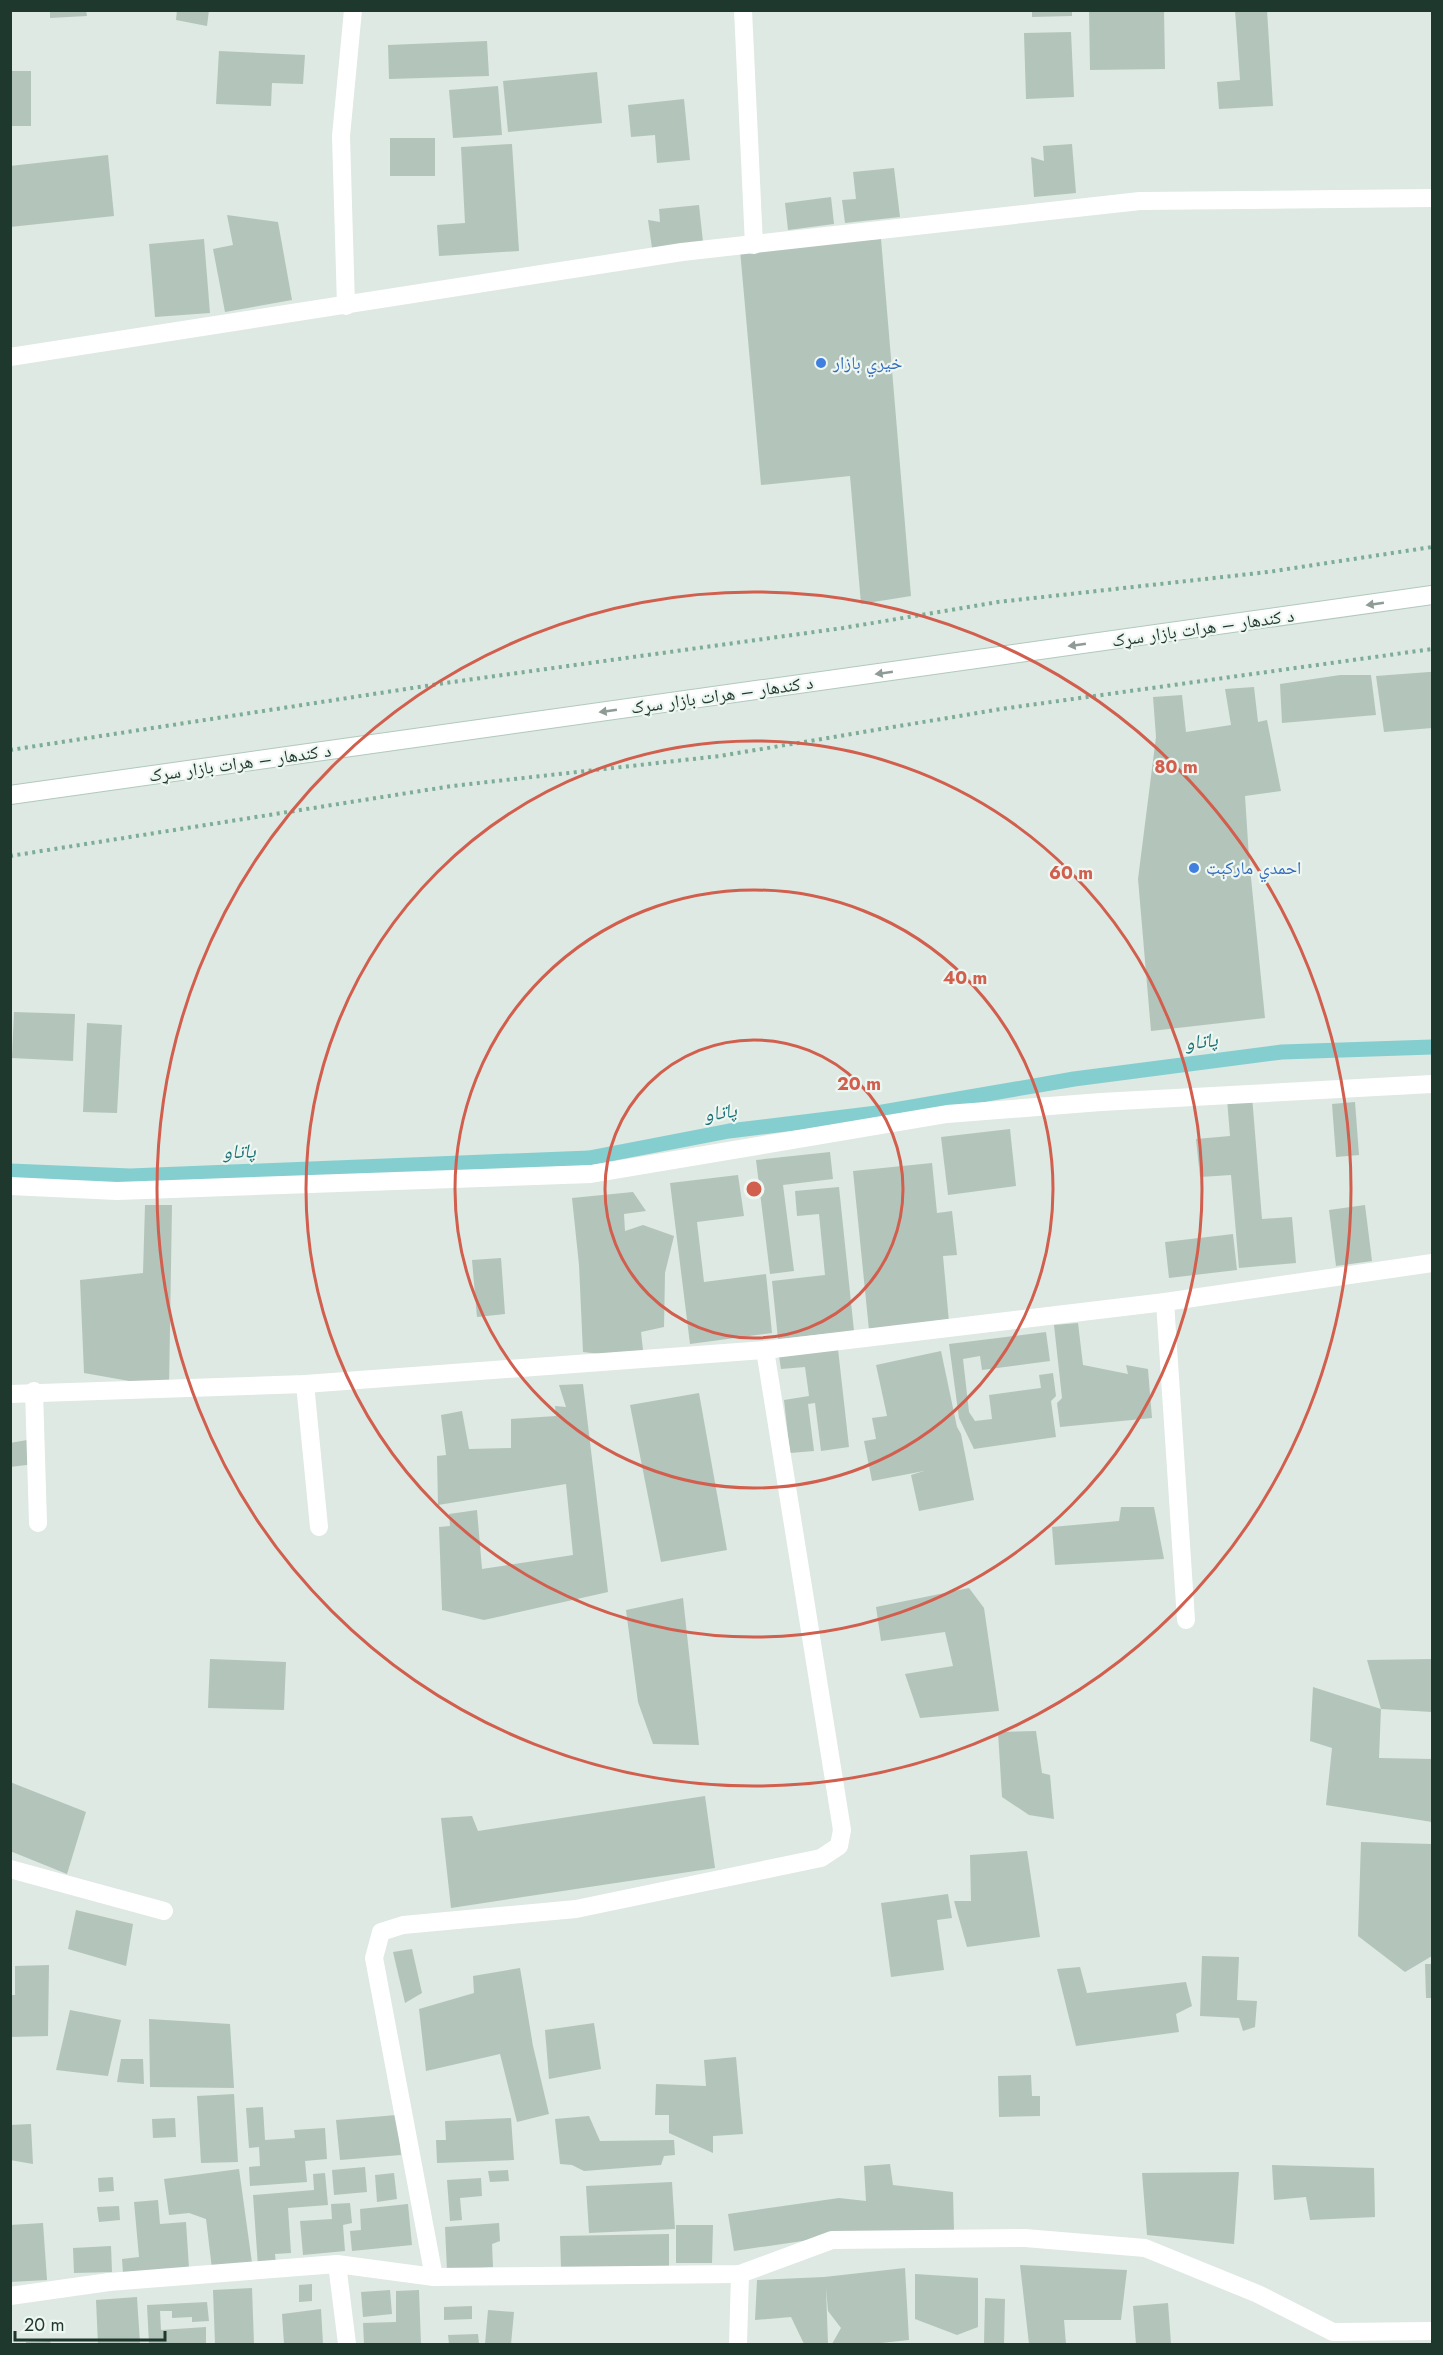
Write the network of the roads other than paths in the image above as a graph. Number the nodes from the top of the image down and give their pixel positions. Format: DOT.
graph roads {
  1 [pos="353,10"];
  2 [pos="743,10"];
  3 [pos="1432,198"];
  4 [pos="754,245"];
  5 [pos="345,306"];
  6 [pos="10,357"];
  7 [pos="1432,596"];
  8 [pos="10,795"];
  9 [pos="1432,1084"];
  10 [pos="10,1186"];
  11 [pos="1432,1263"];
  12 [pos="1164,1302"];
  13 [pos="765,1350"];
  14 [pos="305,1384"];
  15 [pos="34,1392"];
  16 [pos="10,1394"];
  17 [pos="38,1523"];
  18 [pos="319,1527"];
  19 [pos="1186,1620"];
  20 [pos="10,1869"];
  21 [pos="164,1911"];
  22 [pos="337,2264"];
  23 [pos="740,2274"];
  24 [pos="434,2277"];
  25 [pos="10,2296"];
  26 [pos="1432,2331"];
  27 [pos="347,2344"];
  28 [pos="738,2344"];
  1 -- 5 [label="main road"];
  2 -- 4 [label="main road"];
  3 -- 4 [label="main road"];
  4 -- 5 [label="main road"];
  5 -- 6 [label="main road"];
  7 -- 8 [label="main road, د کندهار – هرات بازار سړک, one-way"];
  9 -- 10 [label="main road"];
  11 -- 12 [label="main road"];
  12 -- 13 [label="main road"];
  12 -- 19 [label="main road"];
  13 -- 14 [label="main road"];
  13 -- 24 [label="main road"];
  14 -- 15 [label="main road"];
  14 -- 18 [label="main road"];
  15 -- 16 [label="main road"];
  15 -- 17 [label="main road"];
  20 -- 21 [label="main road"];
  22 -- 24 [label="main road"];
  22 -- 25 [label="main road"];
  22 -- 27 [label="main road"];
  23 -- 24 [label="main road"];
  23 -- 26 [label="main road"];
  23 -- 28 [label="main road"];
}
